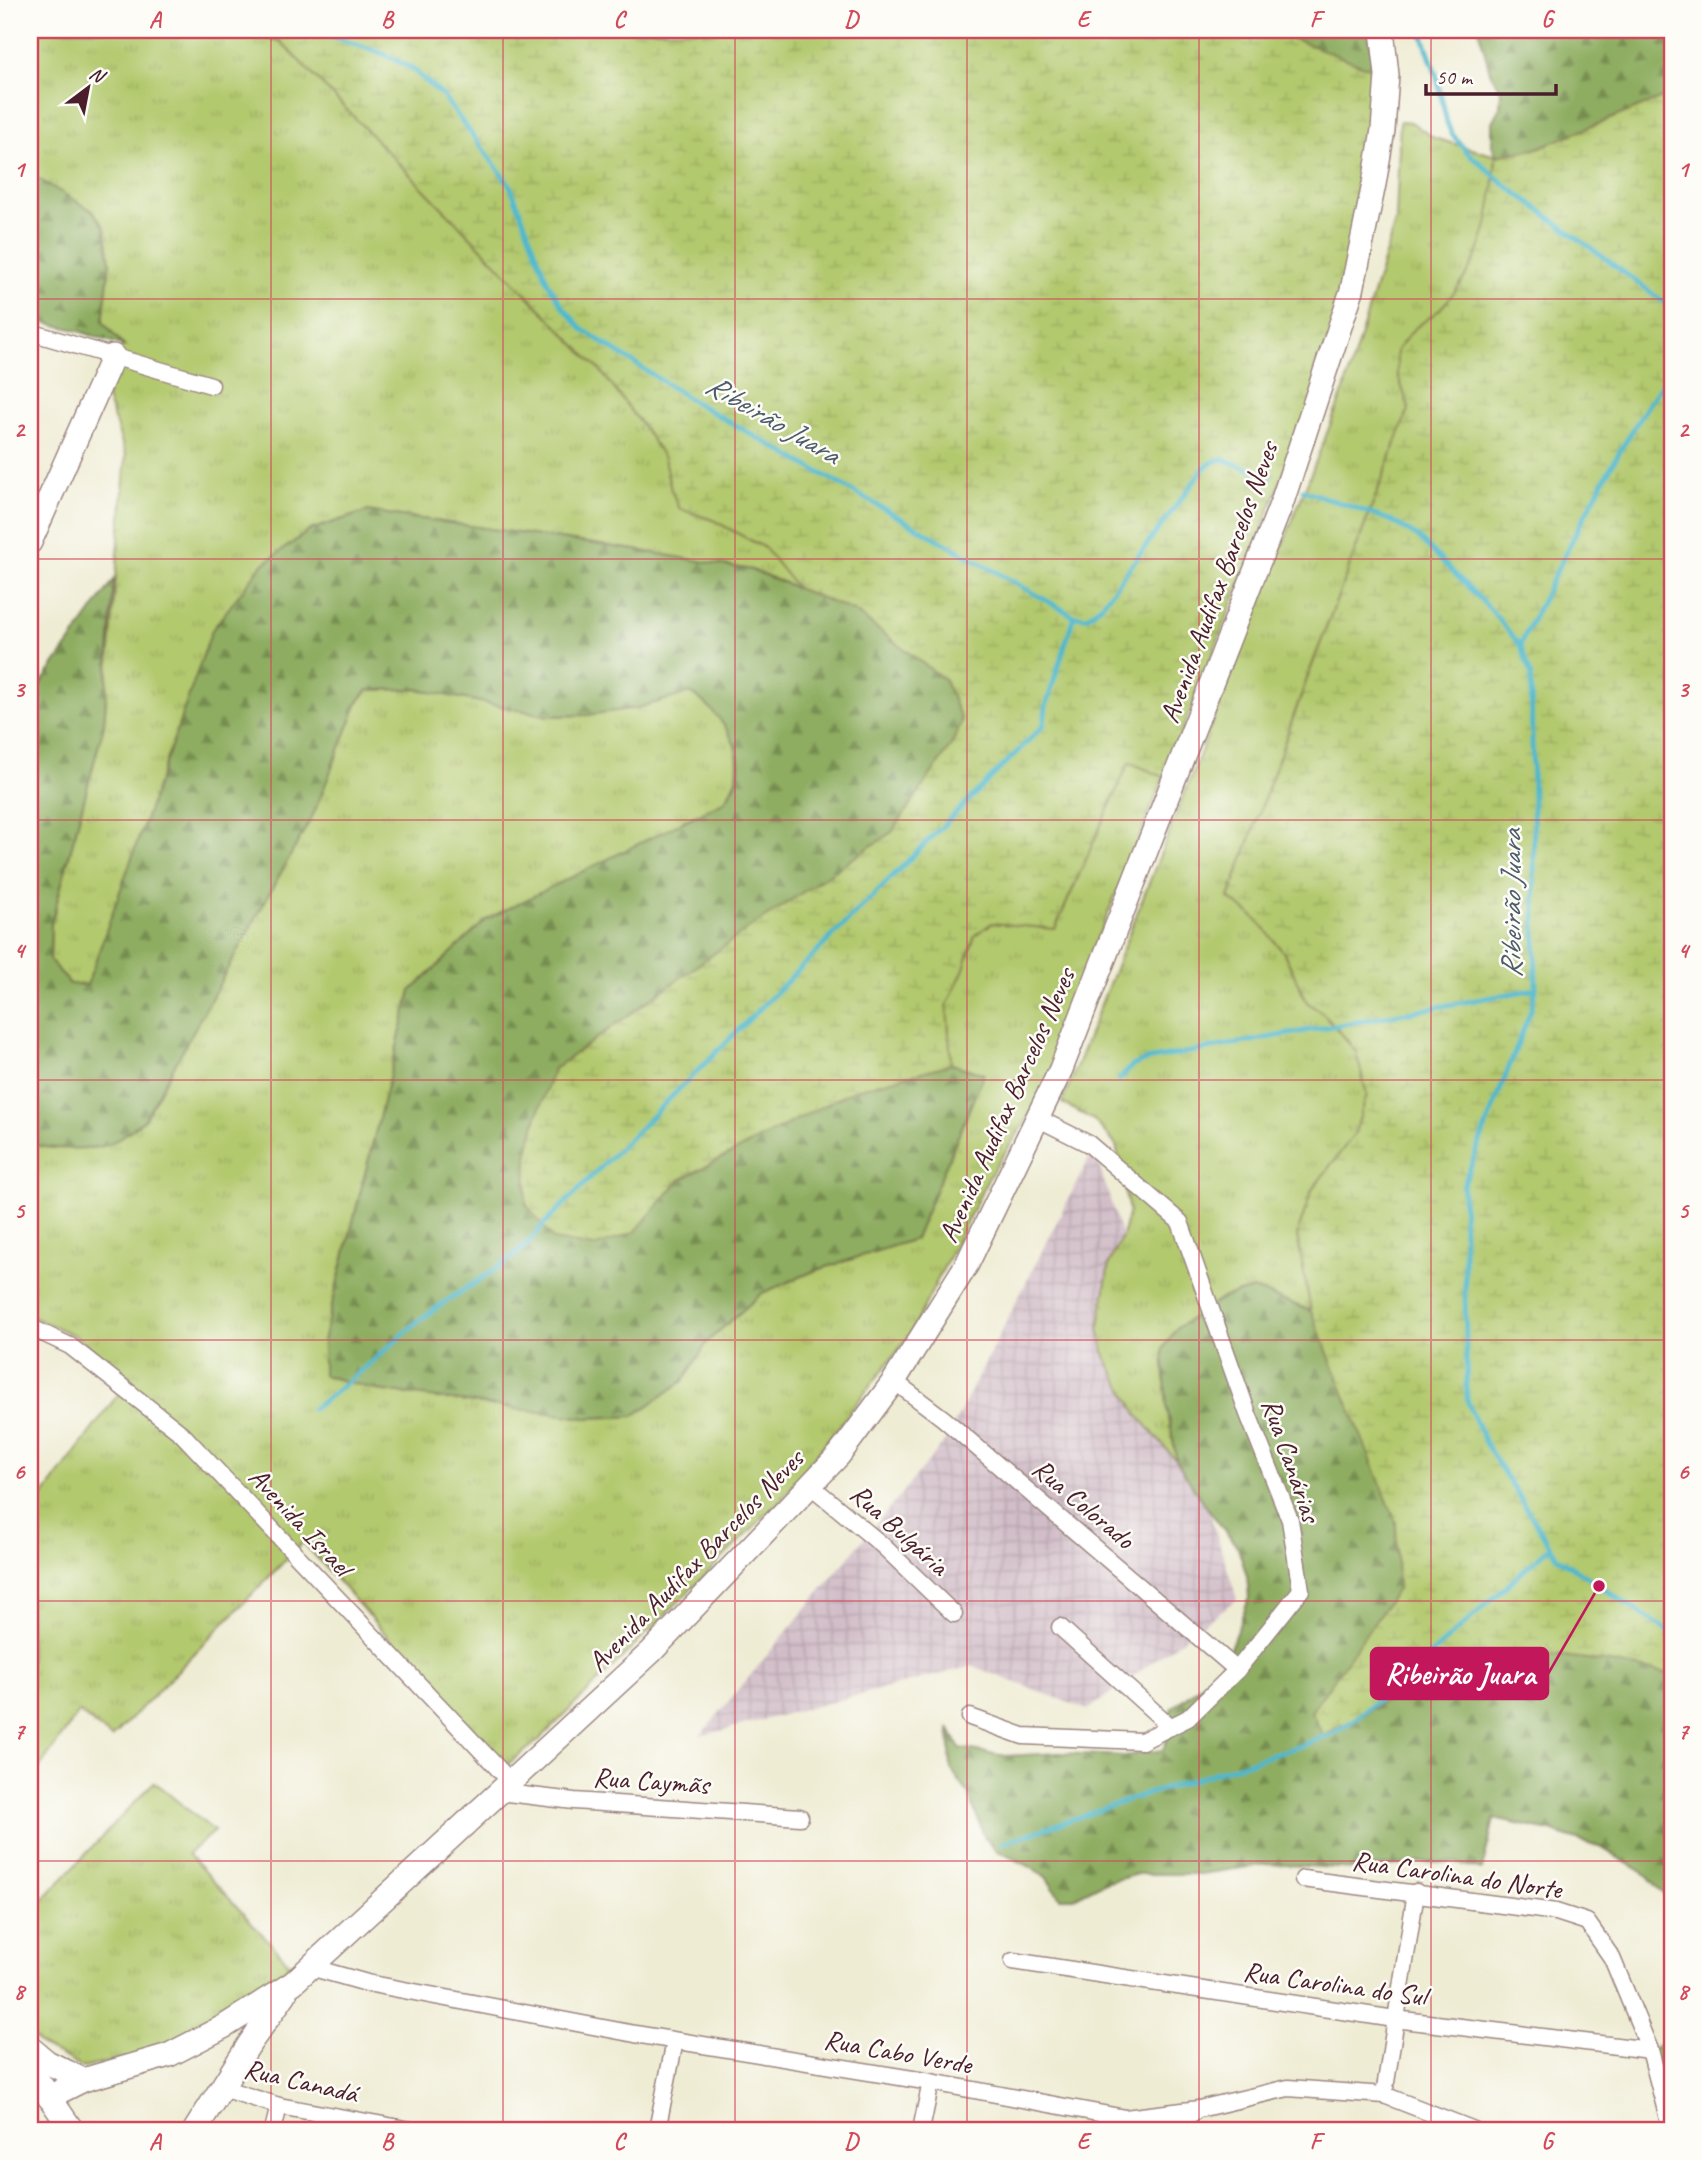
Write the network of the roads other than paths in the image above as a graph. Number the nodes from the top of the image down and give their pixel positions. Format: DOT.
graph roads {
  1 [pos="1382,30"];
  2 [pos="30,332"];
  3 [pos="113,356"];
  4 [pos="211,385"];
  5 [pos="30,542"];
  6 [pos="1037,1118"];
  7 [pos="30,1327"];
  8 [pos="894,1381"];
  9 [pos="810,1485"];
  10 [pos="954,1614"];
  11 [pos="1060,1626"];
  12 [pos="1237,1670"];
  13 [pos="970,1717"];
  14 [pos="1171,1727"];
  15 [pos="504,1786"];
  16 [pos="800,1817"];
  17 [pos="1303,1879"];
  18 [pos="1416,1892"];
  19 [pos="1013,1961"];
  20 [pos="310,1967"];
  21 [pos="293,1983"];
  22 [pos="1395,2019"];
  23 [pos="675,2041"];
  24 [pos="30,2048"];
  25 [pos="1650,2050"];
  26 [pos="30,2068"];
  27 [pos="83,2080"];
  28 [pos="931,2082"];
  29 [pos="222,2088"];
  30 [pos="1384,2095"];
  31 [pos="49,2097"];
  32 [pos="279,2106"];
  33 [pos="1199,2109"];
  34 [pos="72,2130"];
  35 [pos="195,2130"];
  36 [pos="272,2130"];
  37 [pos="409,2130"];
  38 [pos="657,2130"];
  39 [pos="921,2130"];
  40 [pos="1166,2130"];
  41 [pos="1474,2130"];
  42 [pos="1671,2130"];
  1 -- 6 [label="main road, Avenida Audifax Barcelos Neves"];
  2 -- 3 [label="street"];
  3 -- 4 [label="street"];
  3 -- 5 [label="main road"];
  6 -- 8 [label="main road, Avenida Audifax Barcelos Neves"];
  6 -- 12 [label="street, Rua Canárias"];
  7 -- 15 [label="street, Avenida Israel"];
  8 -- 9 [label="main road, Avenida Audifax Barcelos Neves"];
  8 -- 12 [label="street, Rua Colorado"];
  9 -- 10 [label="street, Rua Bulgária"];
  9 -- 15 [label="main road, Avenida Audifax Barcelos Neves"];
  11 -- 14 [label="street"];
  12 -- 14 [label="street, Rua Canárias"];
  13 -- 14 [label="street, Rua Canárias"];
  15 -- 16 [label="street, Rua Caymãs"];
  15 -- 20 [label="main road, Avenida Audifax Barcelos Neves"];
  17 -- 18 [label="street, Rua Carolina do Norte"];
  18 -- 22 [label="street"];
  18 -- 25 [label="street, Rua Carolina do Norte"];
  19 -- 22 [label="street, Rua Carolina do Sul"];
  20 -- 21 [label="main road, Avenida Audifax Barcelos Neves"];
  20 -- 23 [label="street, Rua Cabo Verde"];
  21 -- 27 [label="main road, Avenida Audifax Barcelos Neves"];
  21 -- 29 [label="main road, Avenida Audifax Barcelos Neves"];
  22 -- 25 [label="street, Rua Carolina do Sul"];
  22 -- 30 [label="street"];
  23 -- 28 [label="street, Rua Cabo Verde"];
  23 -- 38 [label="street"];
  24 -- 27 [label="main road"];
  25 -- 42 [label="street, Rua Carolina do Norte"];
  26 -- 31 [label="main road"];
  27 -- 31 [label="main road, Avenida Audifax Barcelos Neves"];
  28 -- 33 [label="street, Rua Cabo Verde"];
  28 -- 39 [label="street"];
  29 -- 32 [label="street, Rua Canadá"];
  29 -- 35 [label="main road, Avenida Audifax Barcelos Neves"];
  30 -- 33 [label="street, Rua Cabo Verde"];
  30 -- 41 [label="street, Rua Cabo Verde"];
  31 -- 34 [label="main road"];
  32 -- 36 [label="street"];
  32 -- 37 [label="street, Rua Canadá"];
  33 -- 40 [label="street"];
}
